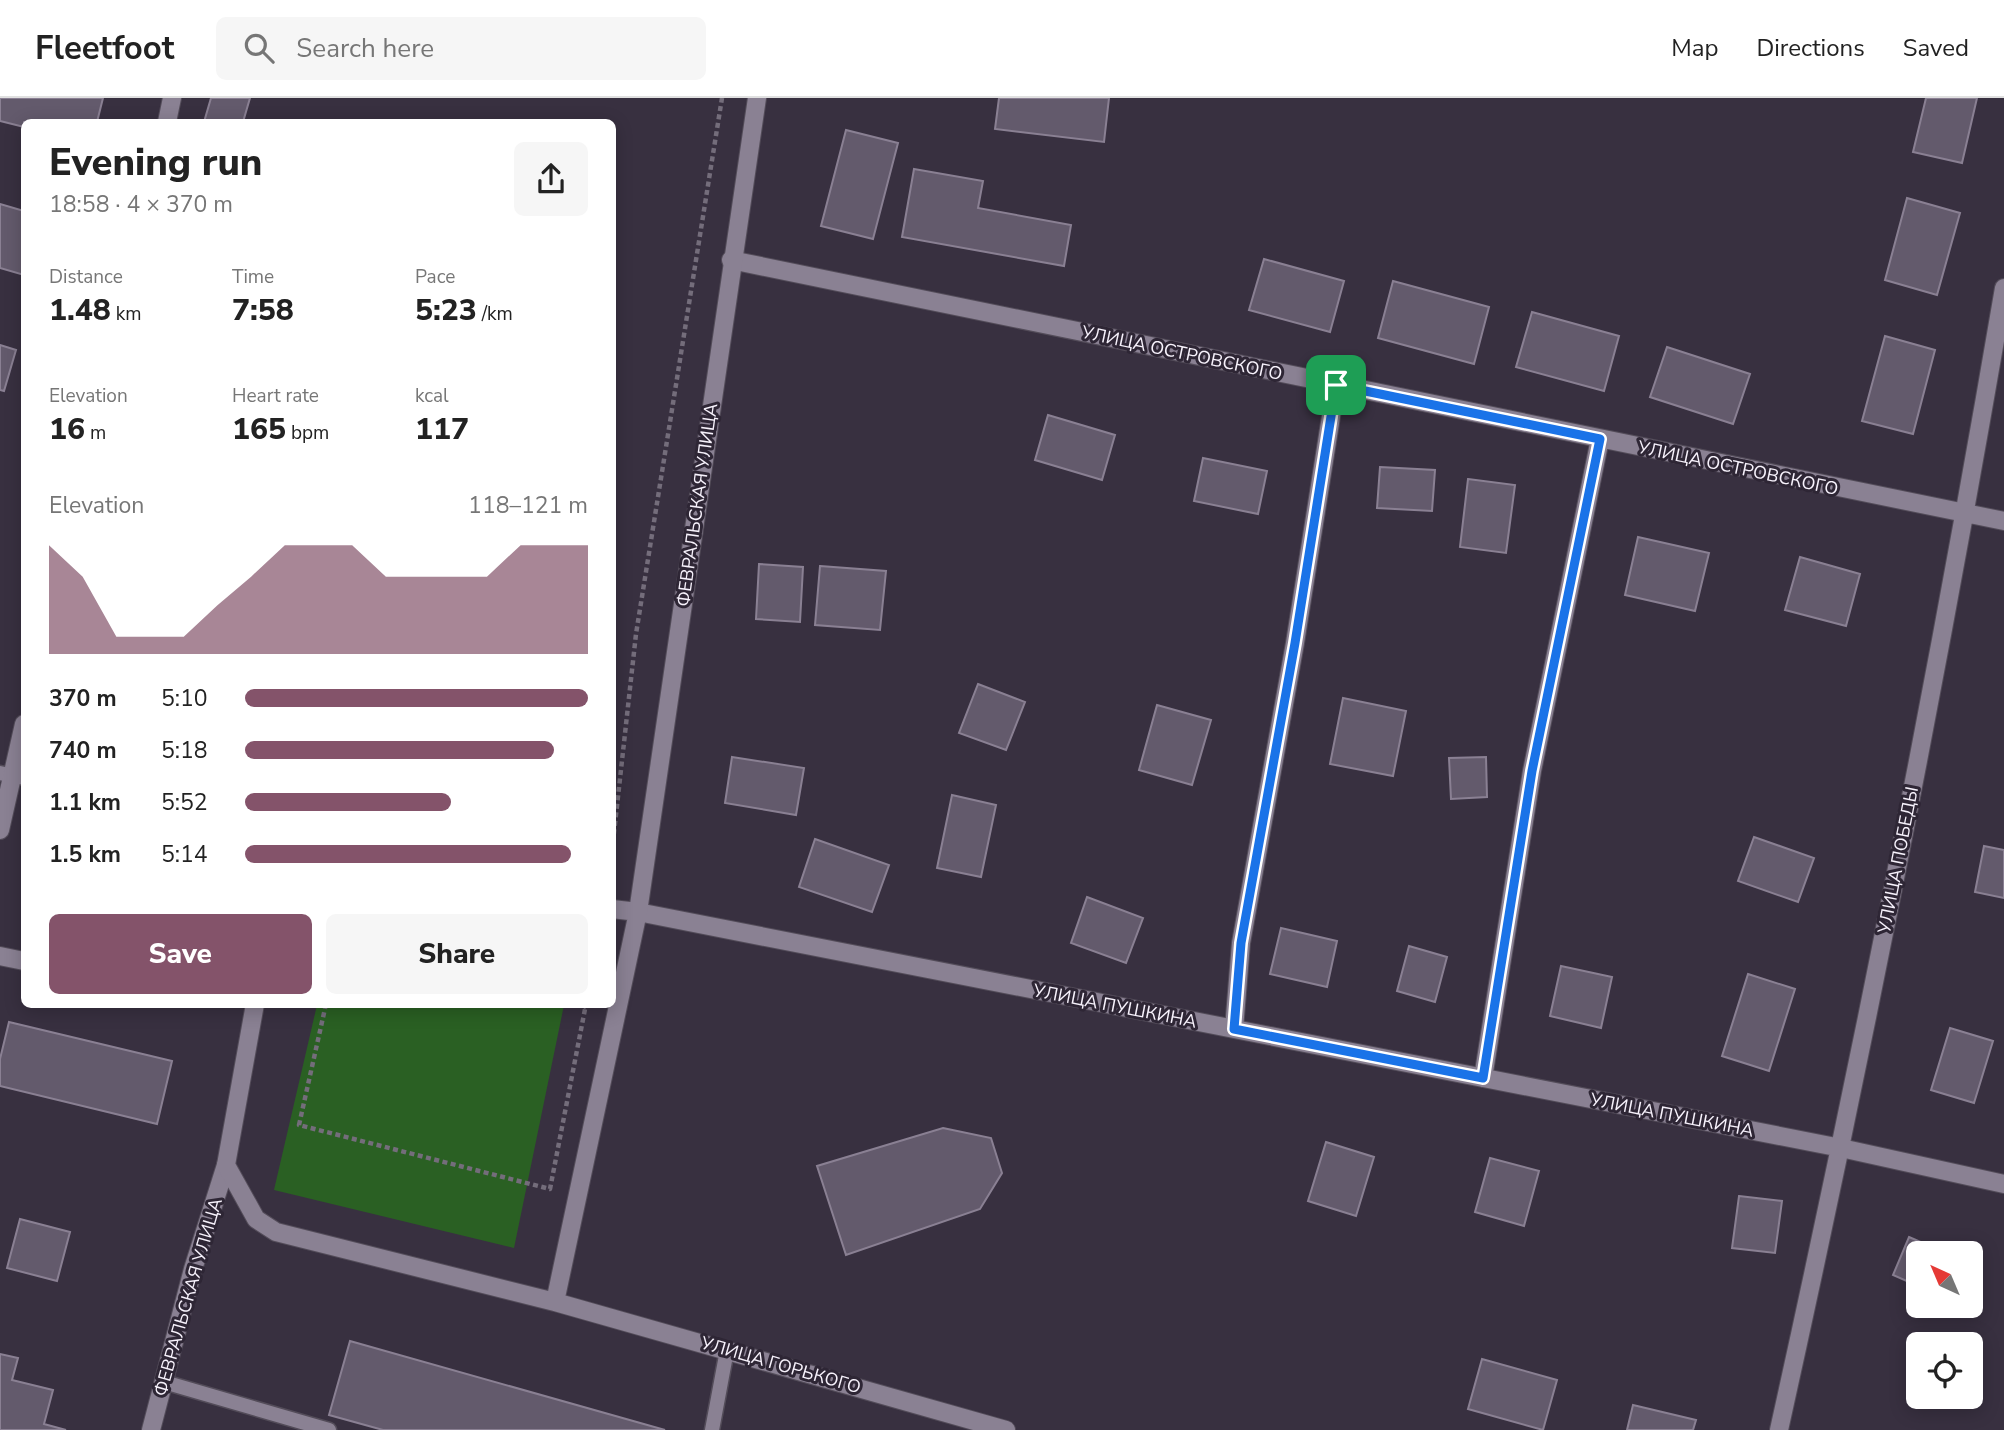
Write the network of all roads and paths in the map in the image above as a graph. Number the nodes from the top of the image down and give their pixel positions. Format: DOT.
graph roads {
  1 [pos="172,98"];
  2 [pos="722,98"];
  3 [pos="757,98"];
  4 [pos="168,119"];
  5 [pos="731,260"];
  6 [pos="2004,288"];
  7 [pos="1336,385"];
  8 [pos="1600,439"];
  9 [pos="1966,515"];
  10 [pos="2004,521"];
  11 [pos="21,737"];
  12 [pos="12,775"];
  13 [pos="616,815"];
  14 [pos="0,830"];
  15 [pos="616,909"];
  16 [pos="638,912"];
  17 [pos="0,956"];
  18 [pos="21,960"];
  19 [pos="250,1008"];
  20 [pos="325,1008"];
  21 [pos="586,1008"];
  22 [pos="1234,1029"];
  23 [pos="1483,1078"];
  24 [pos="1841,1148"];
  25 [pos="226,1165"];
  26 [pos="2004,1184"];
  27 [pos="555,1302"];
  28 [pos="727,1350"];
  29 [pos="164,1382"];
  30 [pos="151,1430"];
  31 [pos="329,1430"];
  32 [pos="712,1430"];
  33 [pos="1006,1430"];
  34 [pos="1779,1430"];
  1 -- 4 [label="street"];
  2 -- 13 [label="path"];
  3 -- 5 [label="street, ФЕВРАЛЬСКАЯ УЛИЦА"];
  5 -- 7 [label="street, УЛИЦА ОСТРОВСКОГО"];
  5 -- 16 [label="street, ФЕВРАЛЬСКАЯ УЛИЦА"];
  6 -- 9 [label="street, УЛИЦА ПОБЕДЫ"];
  7 -- 8 [label="street, УЛИЦА ОСТРОВСКОГО"];
  7 -- 22 [label="street"];
  8 -- 9 [label="street, УЛИЦА ОСТРОВСКОГО"];
  8 -- 23 [label="street"];
  9 -- 10 [label="street, УЛИЦА ОСТРОВСКОГО"];
  9 -- 24 [label="street, УЛИЦА ПОБЕДЫ"];
  11 -- 12 [label="street"];
  12 -- 14 [label="street"];
  15 -- 16 [label="street, УЛИЦА ПУШКИНА"];
  16 -- 22 [label="street, УЛИЦА ПУШКИНА"];
  16 -- 27 [label="street, ФЕВРАЛЬСКАЯ УЛИЦА"];
  17 -- 18 [label="street"];
  19 -- 25 [label="street, ФЕВРАЛЬСКАЯ УЛИЦА"];
  20 -- 21 [label="path"];
  22 -- 23 [label="street, УЛИЦА ПУШКИНА"];
  23 -- 24 [label="street, УЛИЦА ПУШКИНА"];
  24 -- 26 [label="street, УЛИЦА ПУШКИНА"];
  24 -- 34 [label="street, УЛИЦА ПОБЕДЫ"];
  25 -- 27 [label="street, УЛИЦА ГОРЬКОГО"];
  25 -- 29 [label="street, ФЕВРАЛЬСКАЯ УЛИЦА"];
  27 -- 28 [label="street, УЛИЦА ГОРЬКОГО"];
  28 -- 32 [label="lane"];
  28 -- 33 [label="street, УЛИЦА ГОРЬКОГО"];
  29 -- 30 [label="street, ФЕВРАЛЬСКАЯ УЛИЦА"];
  29 -- 31 [label="lane"];
}
